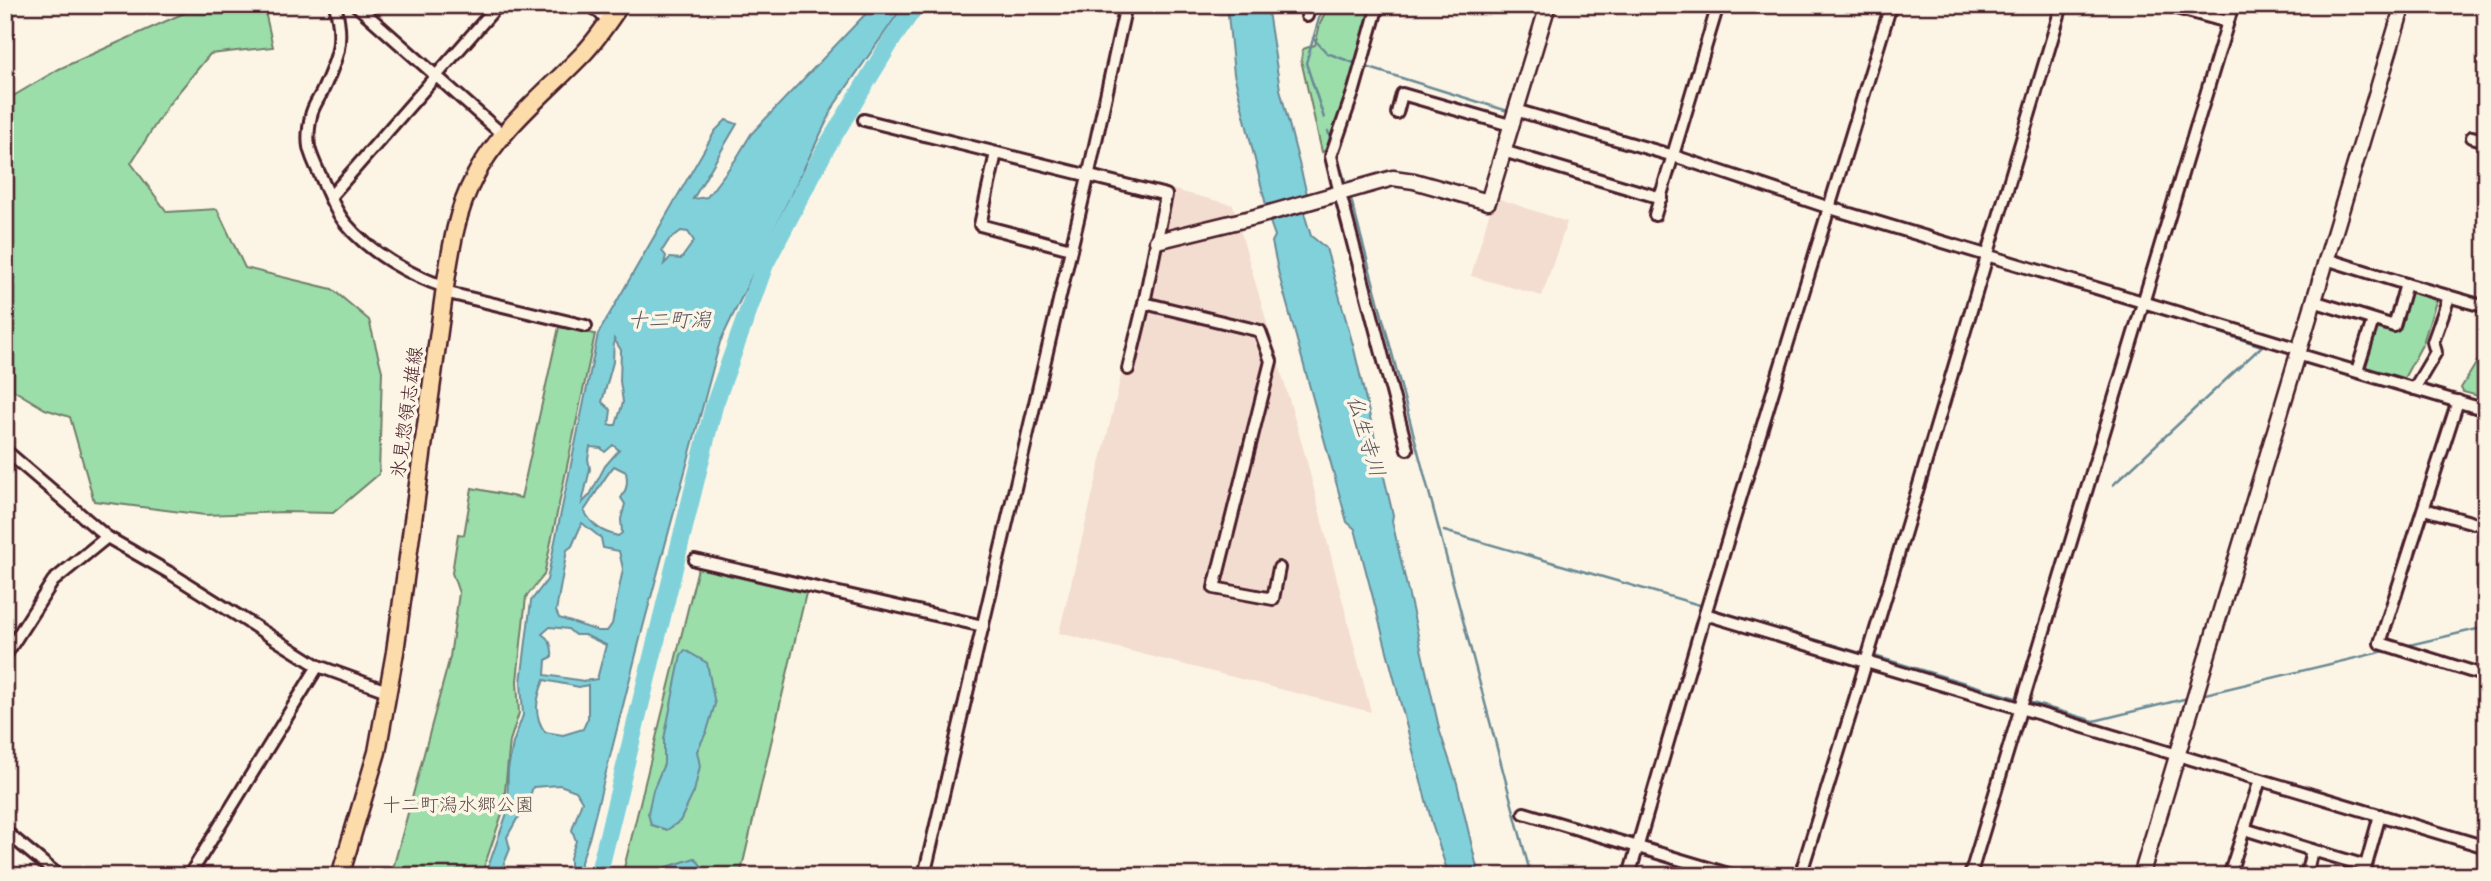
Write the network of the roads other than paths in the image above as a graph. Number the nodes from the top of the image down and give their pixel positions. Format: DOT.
graph roads {
  1 [pos="335,5"];
  2 [pos="356,5"];
  3 [pos="498,5"];
  4 [pos="591,5"];
  5 [pos="620,5"];
  6 [pos="1126,5"];
  7 [pos="1378,5"];
  8 [pos="1548,5"];
  9 [pos="1718,5"];
  10 [pos="1891,5"];
  11 [pos="2062,5"];
  12 [pos="2233,5"];
  13 [pos="2403,5"];
  14 [pos="2176,8"];
  15 [pos="609,21"];
  16 [pos="2228,22"];
  17 [pos="435,75"];
  18 [pos="1515,110"];
  19 [pos="1396,113"];
  20 [pos="864,120"];
  21 [pos="1510,125"];
  22 [pos="503,135"];
  23 [pos="2472,137"];
  24 [pos="2486,141"];
  25 [pos="1503,151"];
  26 [pos="996,153"];
  27 [pos="1674,156"];
  28 [pos="1088,177"];
  29 [pos="1339,189"];
  30 [pos="330,197"];
  31 [pos="1661,198"];
  32 [pos="1342,201"];
  33 [pos="1830,208"];
  34 [pos="1655,215"];
  35 [pos="1157,241"];
  36 [pos="1071,249"];
  37 [pos="1987,255"];
  38 [pos="2326,259"];
  39 [pos="2406,284"];
  40 [pos="444,289"];
  41 [pos="2449,297"];
  42 [pos="2313,301"];
  43 [pos="1144,303"];
  44 [pos="2143,303"];
  45 [pos="2485,306"];
  46 [pos="2373,320"];
  47 [pos="586,326"];
  48 [pos="2298,351"];
  49 [pos="1128,369"];
  50 [pos="2357,371"];
  51 [pos="2414,390"];
  52 [pos="2458,401"];
  53 [pos="2486,410"];
  54 [pos="1407,449"];
  55 [pos="5,450"];
  56 [pos="2424,509"];
  57 [pos="2474,523"];
  58 [pos="107,537"];
  59 [pos="695,560"];
  60 [pos="1279,568"];
  61 [pos="1705,614"];
  62 [pos="983,626"];
  63 [pos="5,656"];
  64 [pos="1867,662"];
  65 [pos="318,666"];
  66 [pos="2486,676"];
  67 [pos="387,691"];
  68 [pos="2020,708"];
  69 [pos="2176,755"];
  70 [pos="2260,780"];
  71 [pos="1524,813"];
  72 [pos="2380,815"];
  73 [pos="2244,830"];
  74 [pos="5,831"];
  75 [pos="1638,846"];
  76 [pos="2486,847"];
  77 [pos="2312,850"];
  78 [pos="2364,871"];
  79 [pos="59,876"];
  80 [pos="189,876"];
  81 [pos="340,876"];
  82 [pos="924,876"];
  83 [pos="1629,876"];
  84 [pos="1735,876"];
  85 [pos="1800,876"];
  86 [pos="1970,876"];
  87 [pos="2141,876"];
  88 [pos="2229,876"];
  89 [pos="2306,876"];
  1 -- 30 [label="street"];
  2 -- 17 [label="street"];
  3 -- 17 [label="street"];
  4 -- 15 [label="street"];
  5 -- 15 [label="main road, 氷見惣領志雄線"];
  6 -- 28 [label="street"];
  7 -- 29 [label="street"];
  8 -- 18 [label="street"];
  9 -- 27 [label="street"];
  10 -- 33 [label="street"];
  11 -- 37 [label="street"];
  12 -- 16 [label="street"];
  13 -- 38 [label="street"];
  14 -- 16 [label="street"];
  15 -- 22 [label="main road, 氷見惣領志雄線"];
  16 -- 44 [label="street"];
  17 -- 22 [label="street"];
  17 -- 30 [label="street"];
  18 -- 21 [label="street"];
  18 -- 27 [label="street"];
  19 -- 21 [label="street"];
  20 -- 26 [label="street"];
  21 -- 25 [label="street"];
  22 -- 40 [label="main road, 氷見惣領志雄線"];
  23 -- 24 [label="street"];
  25 -- 31 [label="street"];
  25 -- 35 [label="street"];
  26 -- 28 [label="street"];
  26 -- 36 [label="street"];
  27 -- 31 [label="street"];
  27 -- 33 [label="street"];
  28 -- 35 [label="street"];
  28 -- 36 [label="street"];
  30 -- 40 [label="street"];
  31 -- 34 [label="street"];
  32 -- 54 [label="street"];
  33 -- 37 [label="street"];
  33 -- 61 [label="street"];
  35 -- 43 [label="street"];
  36 -- 62 [label="street"];
  37 -- 44 [label="street"];
  37 -- 64 [label="street"];
  38 -- 39 [label="street"];
  38 -- 42 [label="street"];
  39 -- 41 [label="street"];
  39 -- 46 [label="street"];
  40 -- 47 [label="street"];
  40 -- 67 [label="main road, 氷見惣領志雄線"];
  41 -- 45 [label="street"];
  41 -- 51 [label="street"];
  42 -- 46 [label="street"];
  42 -- 48 [label="street"];
  43 -- 49 [label="street"];
  43 -- 60 [label="street"];
  44 -- 48 [label="street"];
  44 -- 68 [label="street"];
  46 -- 50 [label="street"];
  48 -- 50 [label="street"];
  48 -- 69 [label="street"];
  50 -- 51 [label="street"];
  51 -- 52 [label="street"];
  52 -- 53 [label="street"];
  52 -- 56 [label="street"];
  55 -- 58 [label="street"];
  56 -- 57 [label="street"];
  56 -- 66 [label="street"];
  58 -- 63 [label="street"];
  58 -- 65 [label="street"];
  59 -- 62 [label="street"];
  61 -- 64 [label="street"];
  61 -- 75 [label="street"];
  62 -- 82 [label="street"];
  64 -- 68 [label="street"];
  64 -- 85 [label="street"];
  65 -- 67 [label="street"];
  65 -- 80 [label="street"];
  67 -- 81 [label="main road, 氷見惣領志雄線"];
  68 -- 69 [label="street"];
  68 -- 86 [label="street"];
  69 -- 70 [label="street"];
  69 -- 87 [label="street"];
  70 -- 72 [label="street"];
  70 -- 73 [label="street"];
  71 -- 75 [label="street"];
  72 -- 76 [label="street"];
  72 -- 78 [label="street"];
  73 -- 77 [label="street"];
  73 -- 88 [label="street"];
  74 -- 79 [label="street"];
  75 -- 83 [label="street"];
  75 -- 84 [label="street"];
  77 -- 78 [label="street"];
  77 -- 89 [label="street"];
}
